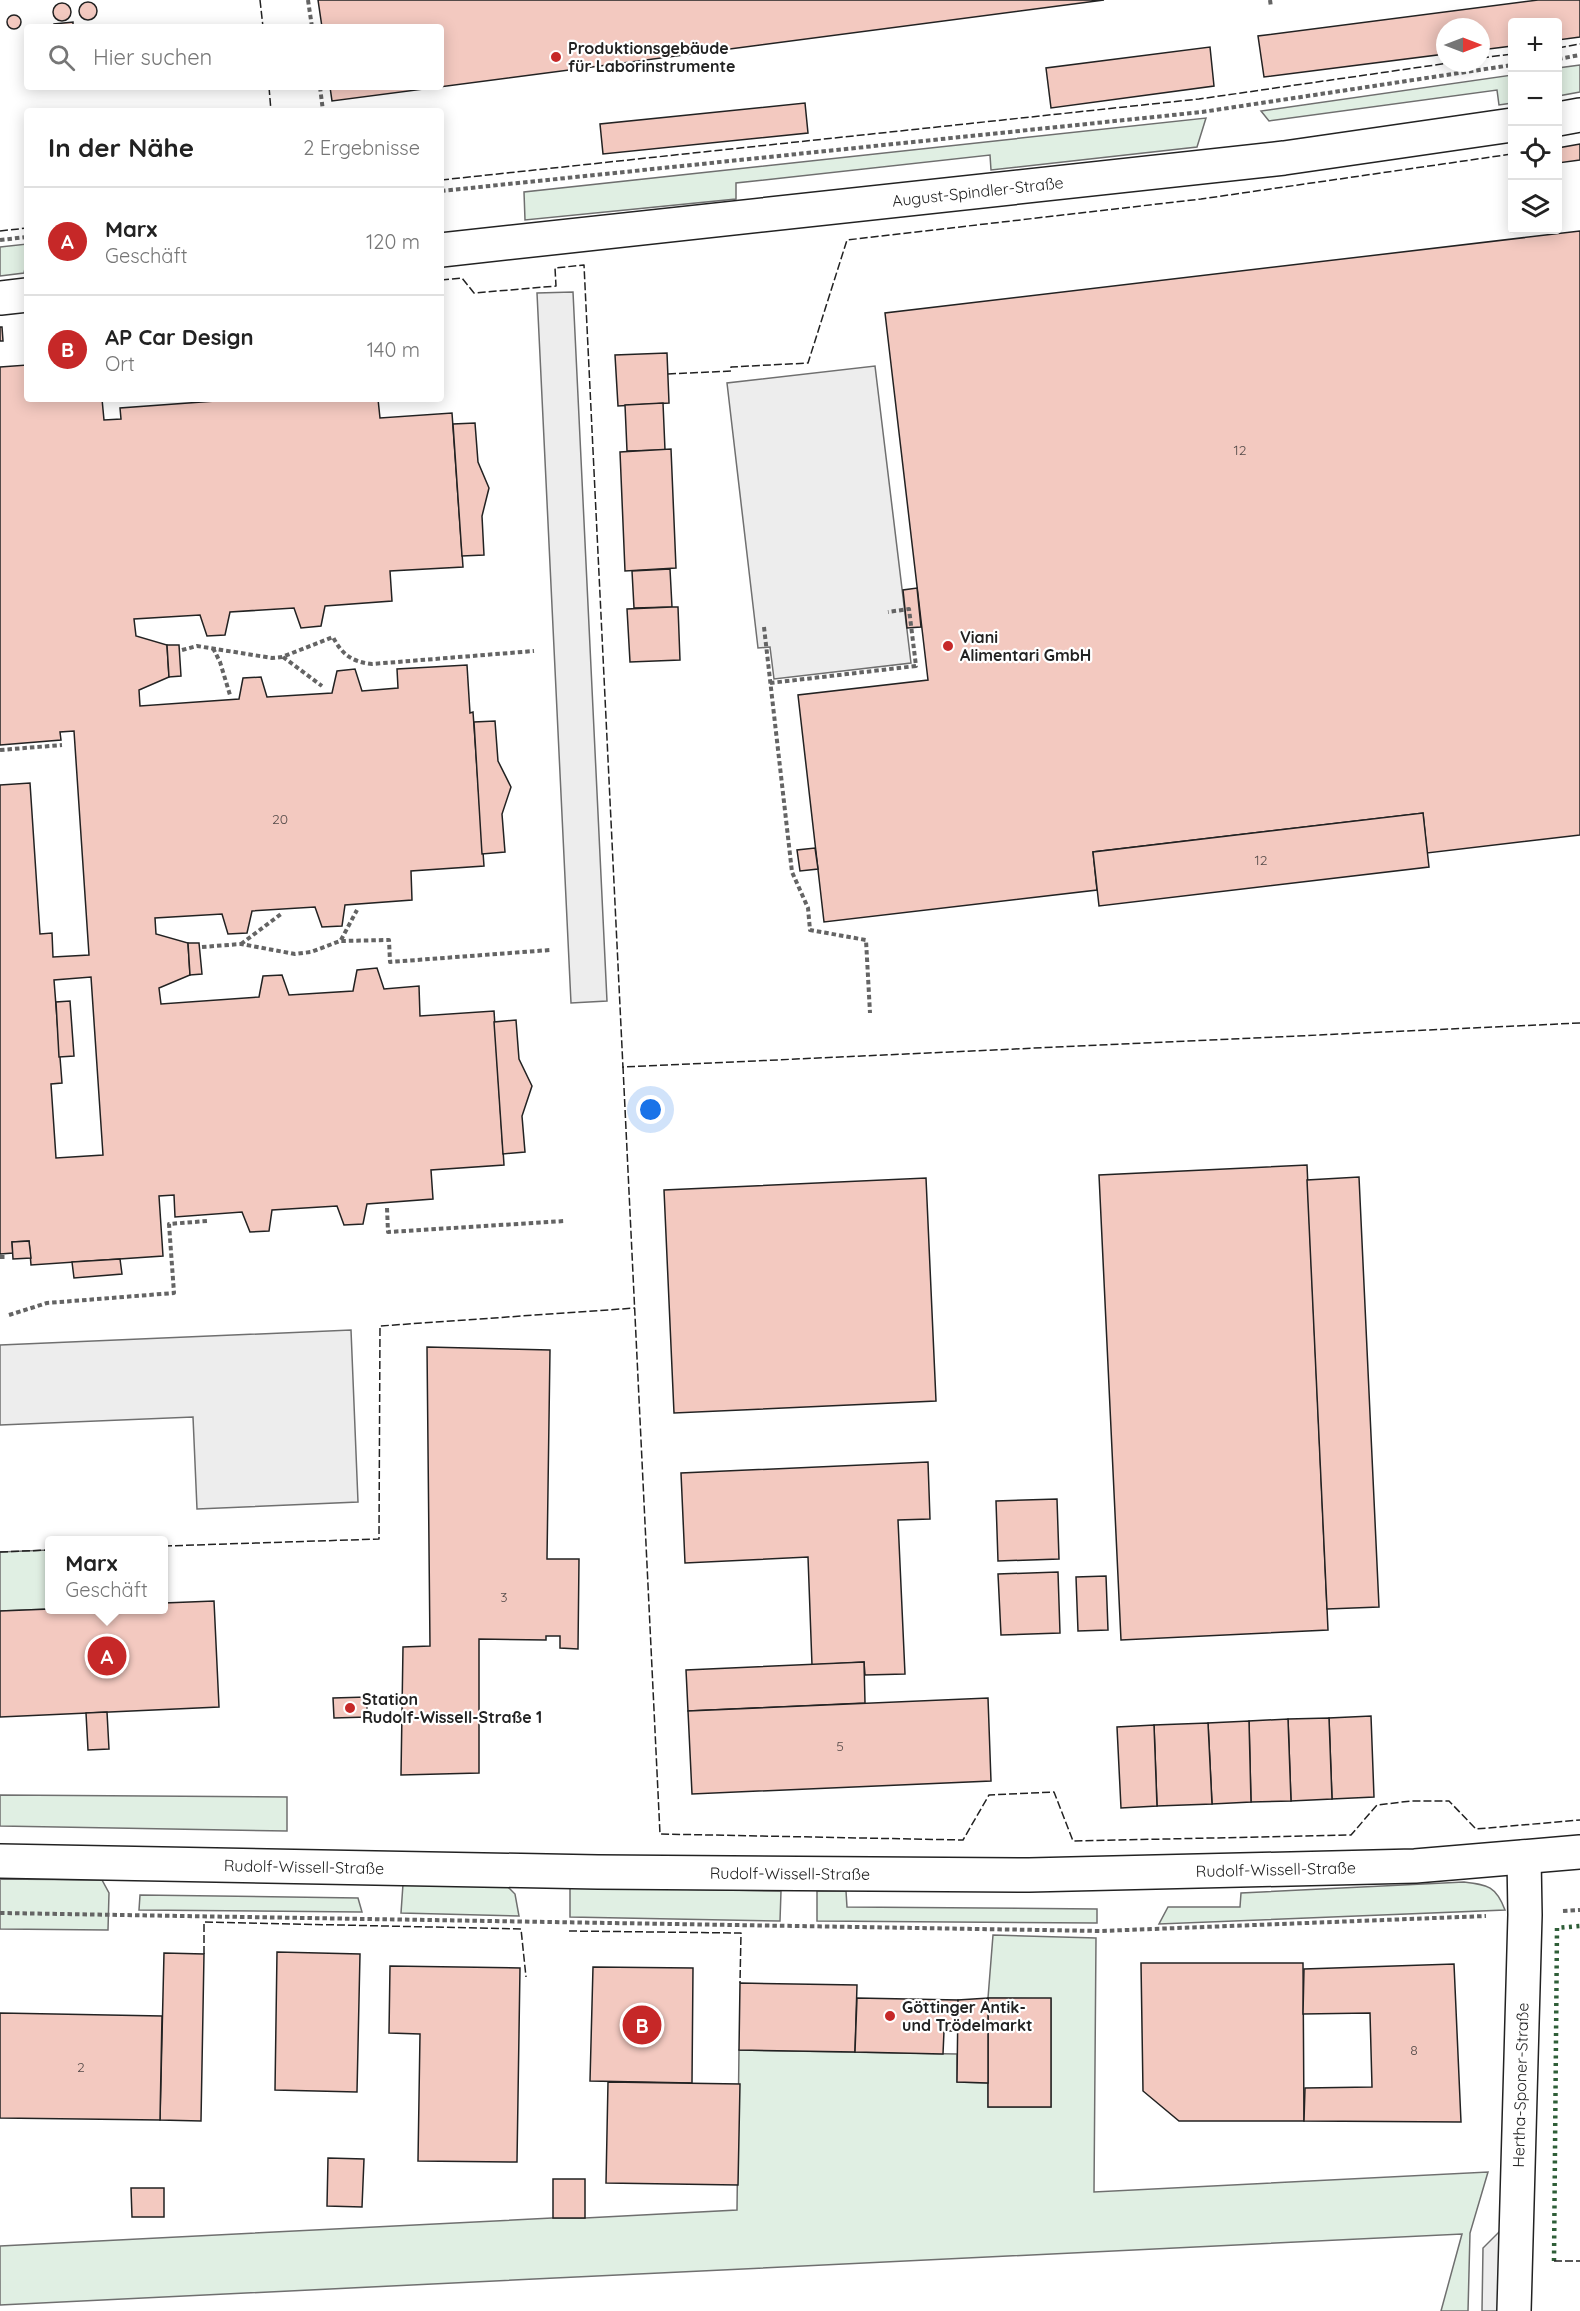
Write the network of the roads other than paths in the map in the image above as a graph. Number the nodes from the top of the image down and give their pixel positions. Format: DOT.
graph roads {
  1 [pos="1580,115"];
  2 [pos="1562,118"];
  3 [pos="1508,126"];
  4 [pos="444,250"];
  5 [pos="24,295"];
  6 [pos="0,298"];
  7 [pos="1580,1852"];
  8 [pos="1524,1857"];
  9 [pos="0,1861"];
  10 [pos="1514,2311"];
  1 -- 2 [label="street"];
  3 -- 4 [label="street, August-Spindler-Straße"];
  5 -- 6 [label="street"];
  7 -- 8 [label="street, Rudolf-Wissell-Straße"];
  8 -- 9 [label="street, Rudolf-Wissell-Straße"];
  8 -- 10 [label="street, Hertha-Sponer-Straße"];
}
